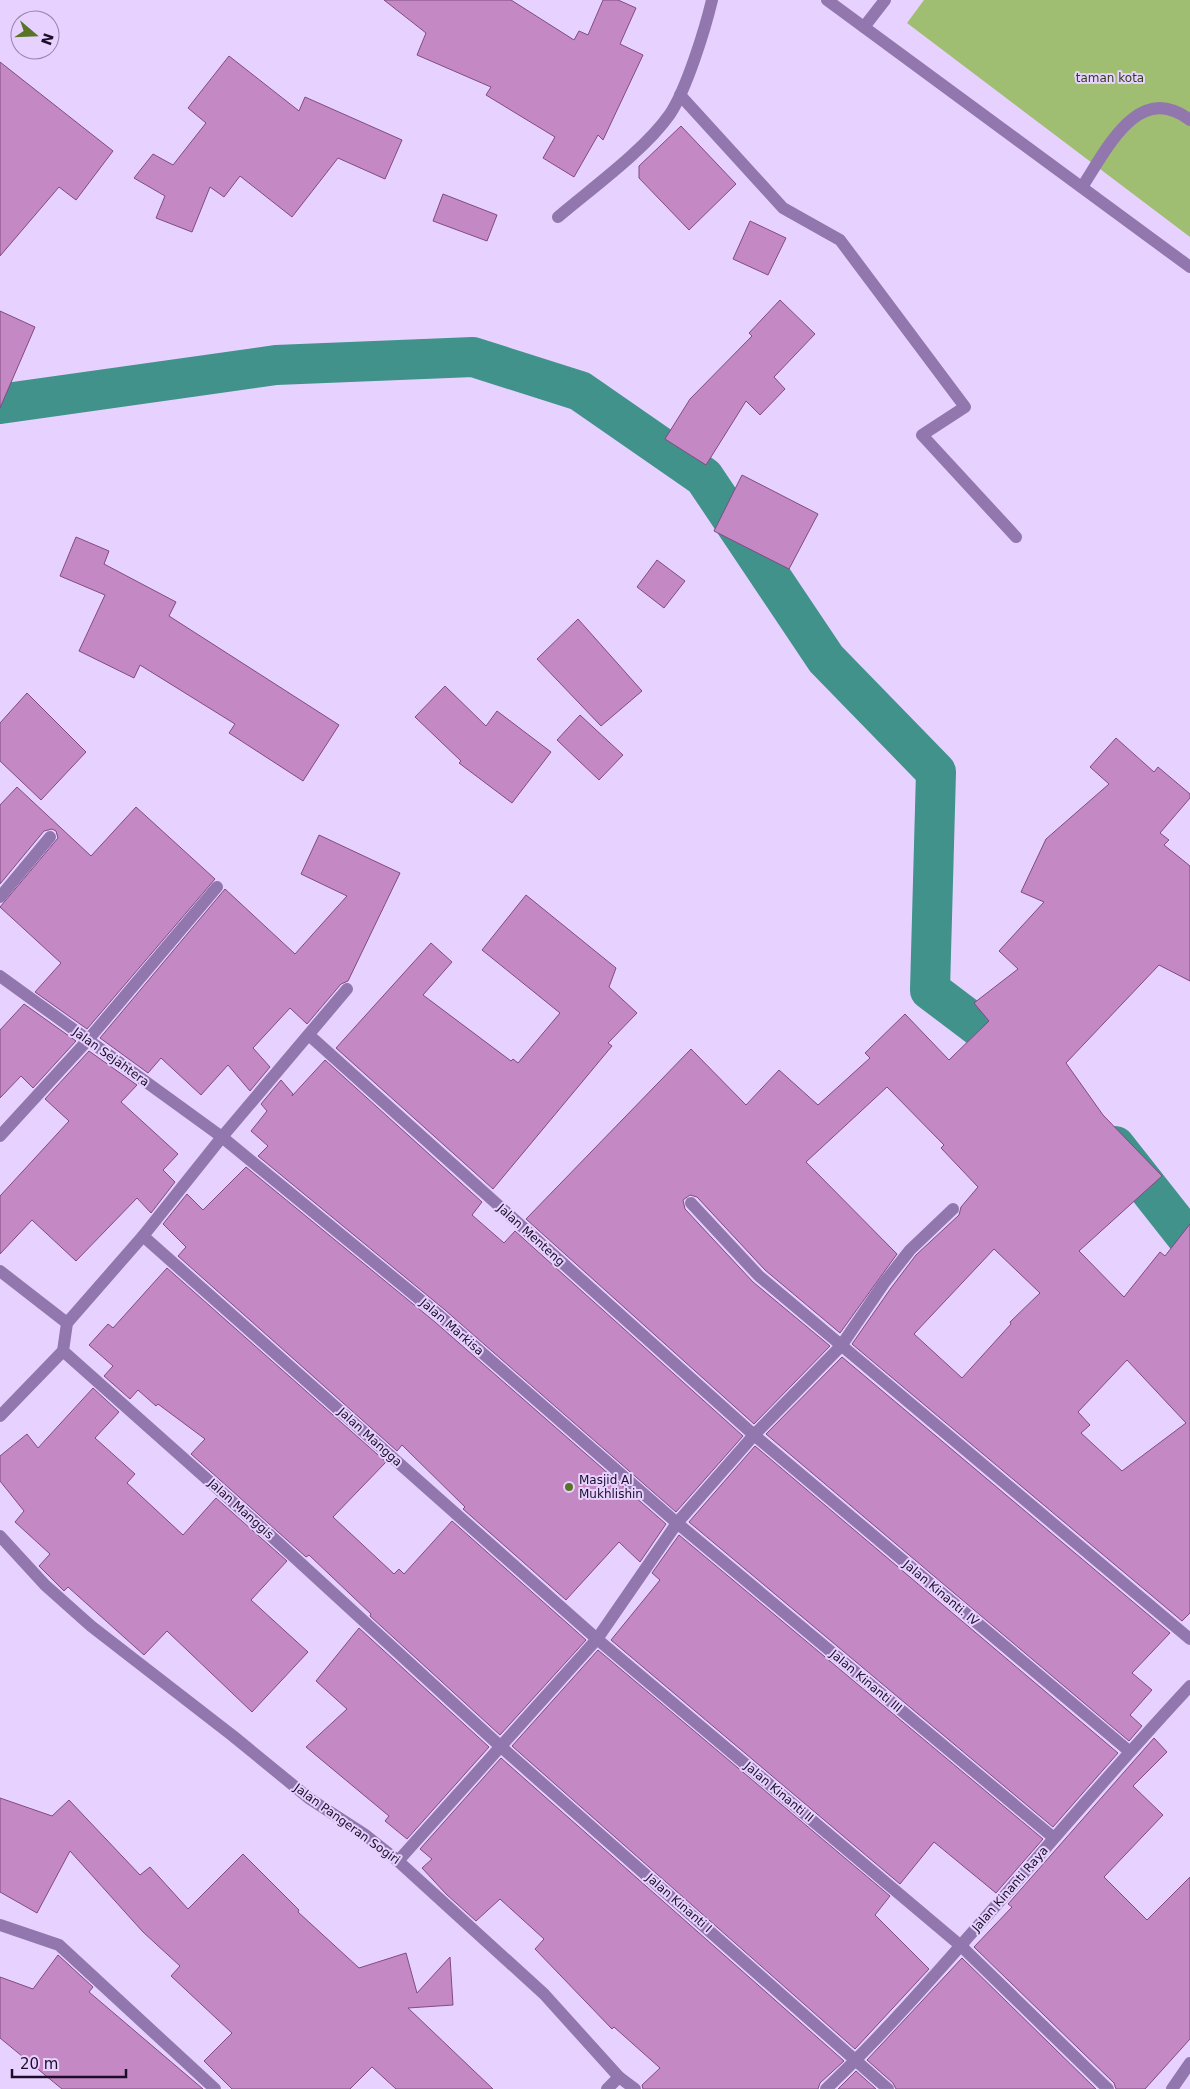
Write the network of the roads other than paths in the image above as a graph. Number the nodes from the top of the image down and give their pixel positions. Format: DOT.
graph roads {
  1 [pos="712,0"];
  2 [pos="827,0"];
  3 [pos="885,0"];
  4 [pos="864,28"];
  5 [pos="680,95"];
  6 [pos="1190,120"];
  7 [pos="1082,187"];
  8 [pos="558,217"];
  9 [pos="1190,267"];
  10 [pos="1016,537"];
  11 [pos="50,837"];
  12 [pos="216,887"];
  13 [pos="0,897"];
  14 [pos="0,976"];
  15 [pos="347,988"];
  16 [pos="310,1036"];
  17 [pos="88,1041"];
  18 [pos="0,1136"];
  19 [pos="222,1137"];
  20 [pos="691,1202"];
  21 [pos="953,1209"];
  22 [pos="143,1236"];
  23 [pos="0,1271"];
  24 [pos="67,1323"];
  25 [pos="841,1346"];
  26 [pos="63,1352"];
  27 [pos="0,1416"];
  28 [pos="754,1435"];
  29 [pos="677,1523"];
  30 [pos="0,1536"];
  31 [pos="597,1639"];
  32 [pos="1190,1639"];
  33 [pos="1190,1686"];
  34 [pos="500,1746"];
  35 [pos="1129,1751"];
  36 [pos="1054,1838"];
  37 [pos="398,1861"];
  38 [pos="0,1925"];
  39 [pos="961,1946"];
  40 [pos="857,2060"];
  41 [pos="1190,2063"];
  42 [pos="619,2077"];
  43 [pos="215,2089"];
  44 [pos="607,2089"];
  45 [pos="635,2089"];
  46 [pos="826,2089"];
  47 [pos="888,2089"];
  48 [pos="1108,2089"];
  49 [pos="1172,2089"];
  1 -- 5 [label="street"];
  2 -- 4 [label="street"];
  3 -- 4 [label="street"];
  4 -- 7 [label="street"];
  5 -- 8 [label="street"];
  5 -- 10 [label="street"];
  6 -- 7 [label="street"];
  7 -- 9 [label="street"];
  11 -- 13 [label="street"];
  12 -- 17 [label="street"];
  14 -- 17 [label="street, Jalan Sejahtera"];
  15 -- 16 [label="street"];
  16 -- 19 [label="street"];
  16 -- 28 [label="street, Jalan Menteng"];
  17 -- 18 [label="street"];
  17 -- 19 [label="street, Jalan Sejahtera"];
  19 -- 22 [label="street"];
  19 -- 29 [label="street, Jalan Markisa"];
  20 -- 25 [label="street"];
  21 -- 25 [label="street"];
  22 -- 24 [label="street"];
  22 -- 31 [label="street, Jalan Mangga"];
  23 -- 24 [label="street"];
  24 -- 26 [label="street"];
  25 -- 28 [label="street"];
  25 -- 32 [label="street"];
  26 -- 27 [label="street"];
  26 -- 34 [label="street, Jalan Manggis"];
  28 -- 29 [label="street"];
  28 -- 35 [label="street, Jalan Kinanti. IV"];
  29 -- 31 [label="street"];
  29 -- 36 [label="street, Jalan Kinanti III"];
  30 -- 37 [label="street, Jalan Pangeran Sogiri"];
  31 -- 34 [label="street"];
  31 -- 39 [label="street, Jalan Kinanti II"];
  33 -- 35 [label="street, Jalan Kinanti Raya"];
  34 -- 37 [label="street"];
  34 -- 40 [label="street, Jalan Kinanti I"];
  35 -- 36 [label="street, Jalan Kinanti Raya"];
  36 -- 39 [label="street, Jalan Kinanti Raya"];
  37 -- 42 [label="street, Jalan Pangeran Sogiri"];
  38 -- 43 [label="street"];
  39 -- 40 [label="street, Jalan Kinanti Raya"];
  39 -- 48 [label="street, Jalan Kinanti II"];
  40 -- 46 [label="street, Jalan Kinanti Raya"];
  40 -- 47 [label="street, Jalan Kinanti I"];
  41 -- 49 [label="street"];
  42 -- 44 [label="street"];
  42 -- 45 [label="street, Jalan Pangeran Sogiri"];
}
